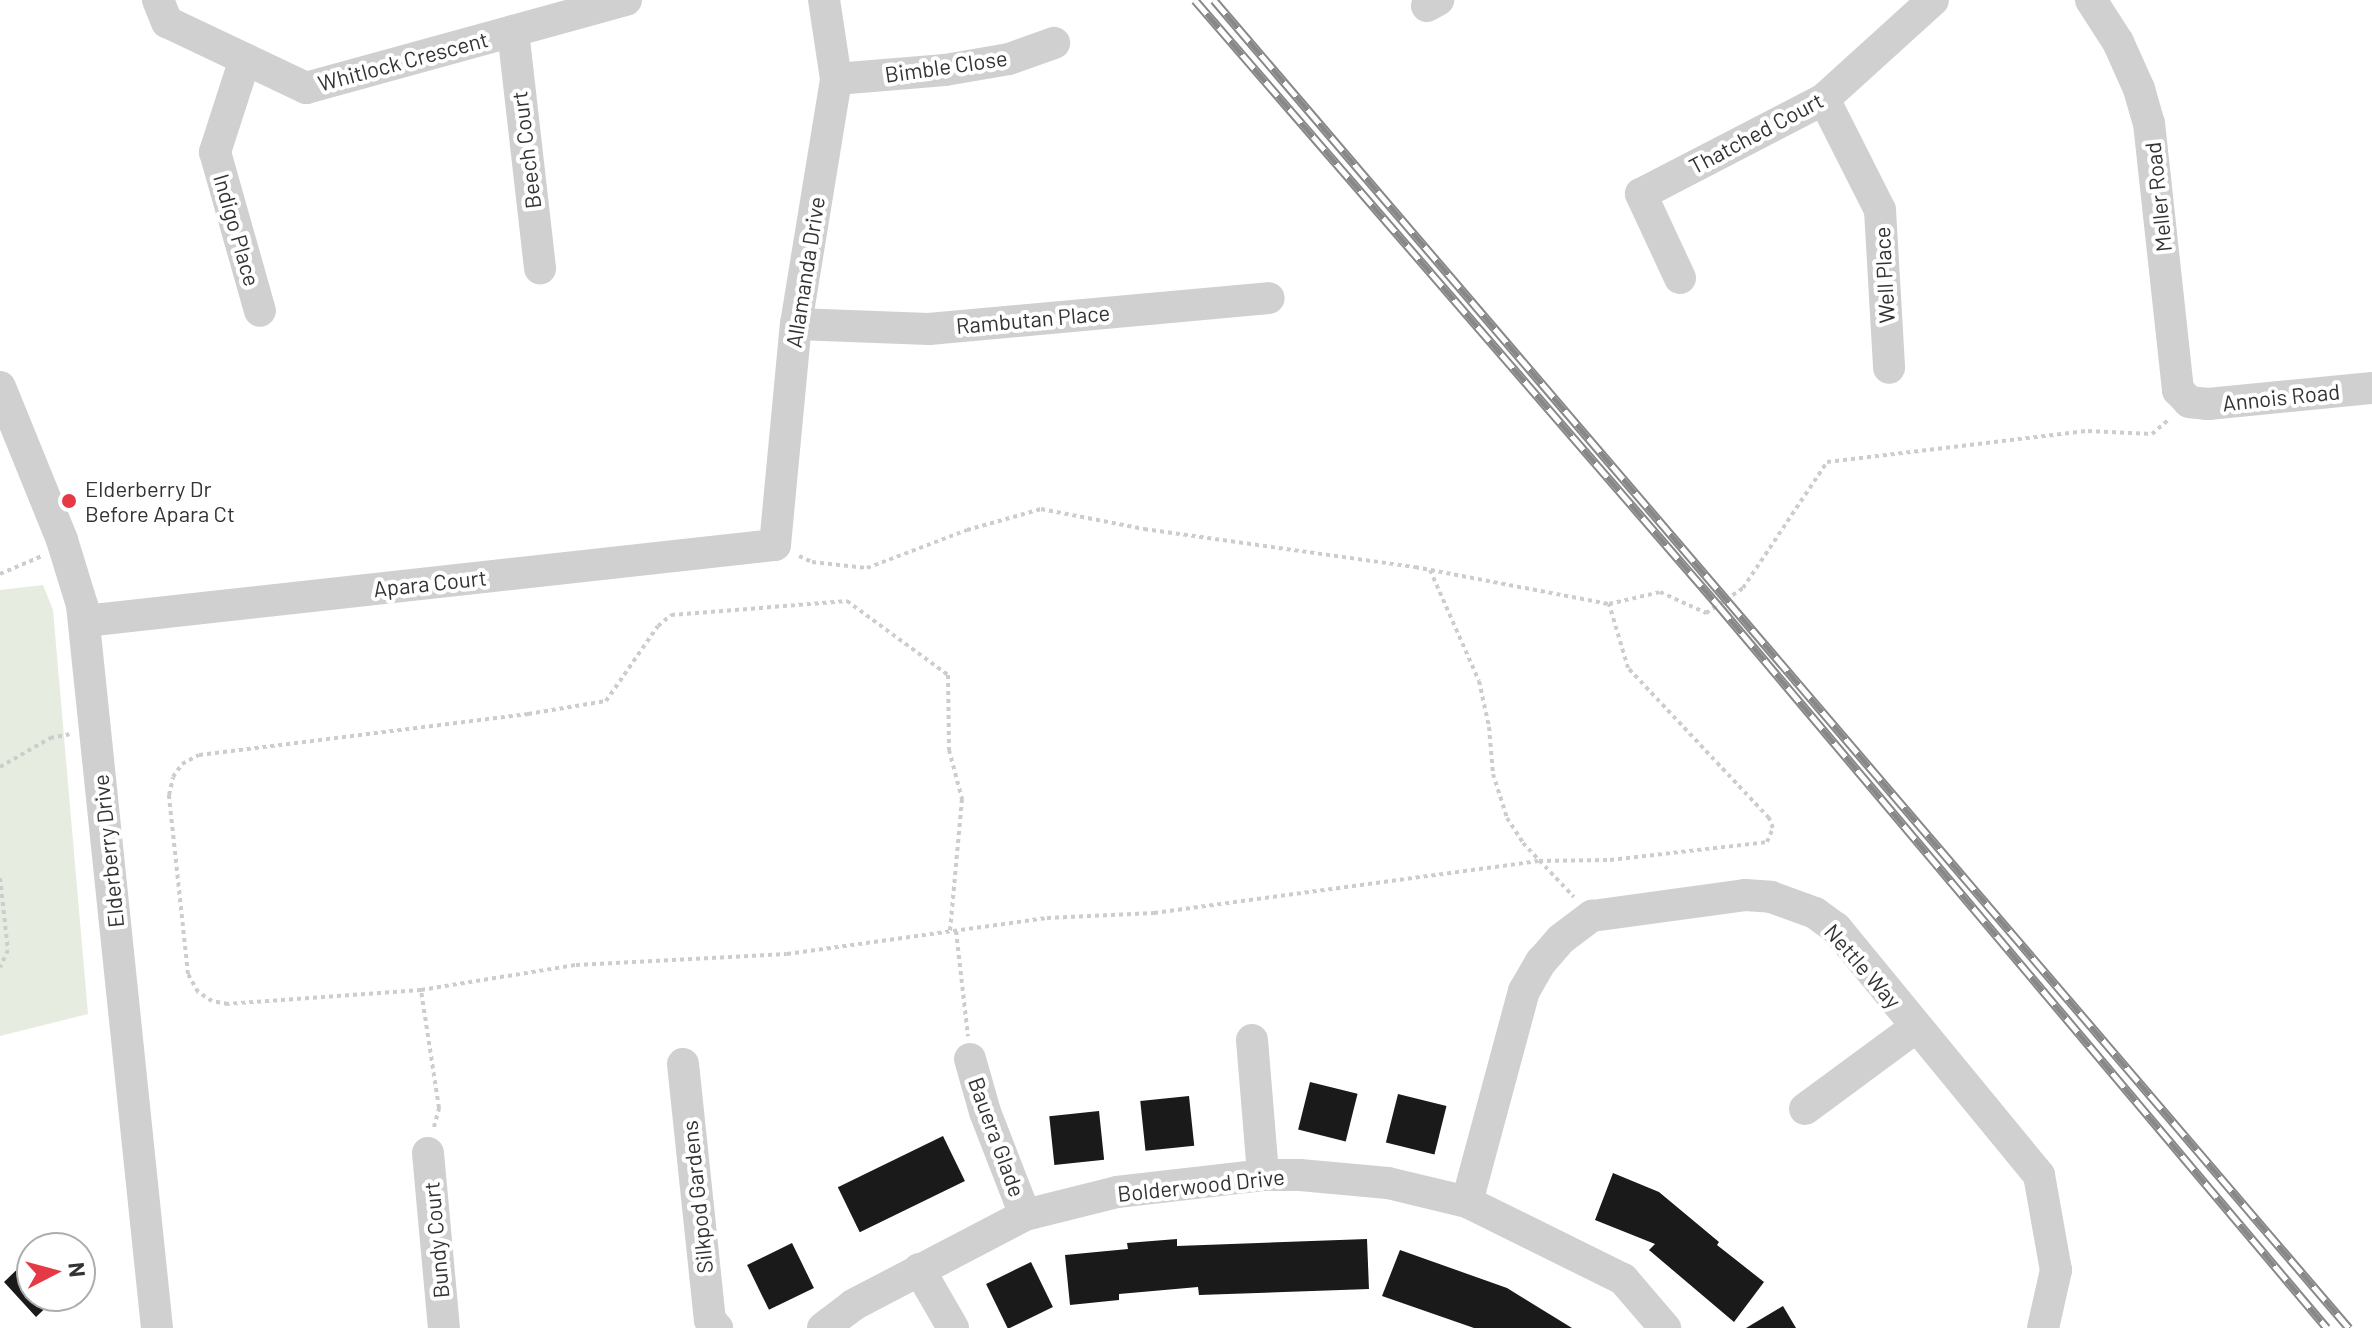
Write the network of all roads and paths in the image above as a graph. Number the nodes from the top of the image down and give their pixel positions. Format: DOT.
graph roads {
  1 [pos="158,0"];
  2 [pos="626,0"];
  3 [pos="824,0"];
  4 [pos="1933,0"];
  5 [pos="2091,0"];
  6 [pos="513,31"];
  7 [pos="1054,43"];
  8 [pos="245,59"];
  9 [pos="836,79"];
  10 [pos="1824,99"];
  11 [pos="540,268"];
  12 [pos="1680,278"];
  13 [pos="1269,298"];
  14 [pos="260,311"];
  15 [pos="796,324"];
  16 [pos="1889,368"];
  17 [pos="0,387"];
  18 [pos="2372,388"];
  19 [pos="2189,402"];
  20 [pos="775,545"];
  21 [pos="46,555"];
  22 [pos="1430,570"];
  23 [pos="0,574"];
  24 [pos="1609,604"];
  25 [pos="85,621"];
  26 [pos="77,733"];
  27 [pos="0,767"];
  28 [pos="1539,861"];
  29 [pos="0,878"];
  30 [pos="1592,916"];
  31 [pos="953,931"];
  32 [pos="0,967"];
  33 [pos="421,990"];
  34 [pos="1915,1028"];
  35 [pos="1252,1040"];
  36 [pos="970,1059"];
  37 [pos="683,1064"];
  38 [pos="1805,1109"];
  39 [pos="428,1153"];
  40 [pos="1263,1175"];
  41 [pos="1467,1202"];
  42 [pos="1025,1215"];
  43 [pos="919,1269"];
  44 [pos="157,1328"];
  45 [pos="444,1328"];
  46 [pos="717,1328"];
  47 [pos="823,1328"];
  48 [pos="953,1328"];
  49 [pos="1665,1328"];
  50 [pos="2043,1328"];
  1 -- 8 [label="street, Whitlock Crescent"];
  2 -- 6 [label="street, Whitlock Crescent"];
  3 -- 9 [label="street, Allamanda Drive"];
  4 -- 10 [label="street, Thatched Court"];
  5 -- 19 [label="street, Meller Road"];
  6 -- 8 [label="street, Whitlock Crescent"];
  6 -- 11 [label="street, Beech Court"];
  7 -- 9 [label="street, Bimble Close"];
  8 -- 14 [label="street, Indigo Place"];
  9 -- 15 [label="street, Allamanda Drive"];
  10 -- 12 [label="street, Thatched Court"];
  10 -- 16 [label="street, Well Place"];
  13 -- 15 [label="street, Rambutan Place"];
  15 -- 20 [label="street, Allamanda Drive"];
  17 -- 25 [label="street, Elderberry Drive"];
  18 -- 19 [label="street, Annois Road"];
  19 -- 24 [label="path"];
  20 -- 22 [label="path"];
  20 -- 25 [label="street, Apara Court"];
  21 -- 23 [label="path"];
  22 -- 24 [label="path"];
  22 -- 28 [label="path"];
  24 -- 28 [label="path"];
  25 -- 44 [label="street, Elderberry Drive"];
  26 -- 27 [label="path"];
  28 -- 30 [label="path"];
  28 -- 31 [label="path"];
  29 -- 32 [label="path"];
  30 -- 34 [label="street, Nettle Way"];
  30 -- 41 [label="street, Nettle Way"];
  31 -- 33 [label="path"];
  31 -- 33 [label="path"];
  31 -- 36 [label="path"];
  33 -- 39 [label="path"];
  34 -- 38 [label="street"];
  34 -- 50 [label="street, Nettle Way"];
  35 -- 40 [label="street"];
  36 -- 42 [label="street, Bauera Glade"];
  37 -- 46 [label="street, Silkpod Gardens"];
  39 -- 45 [label="street, Bundy Court"];
  40 -- 41 [label="street, Bolderwood Drive"];
  40 -- 42 [label="street, Bolderwood Drive"];
  41 -- 49 [label="street, Bolderwood Drive"];
  42 -- 43 [label="street, Bolderwood Drive"];
  43 -- 47 [label="street, Bolderwood Drive"];
  43 -- 48 [label="street"];
}
